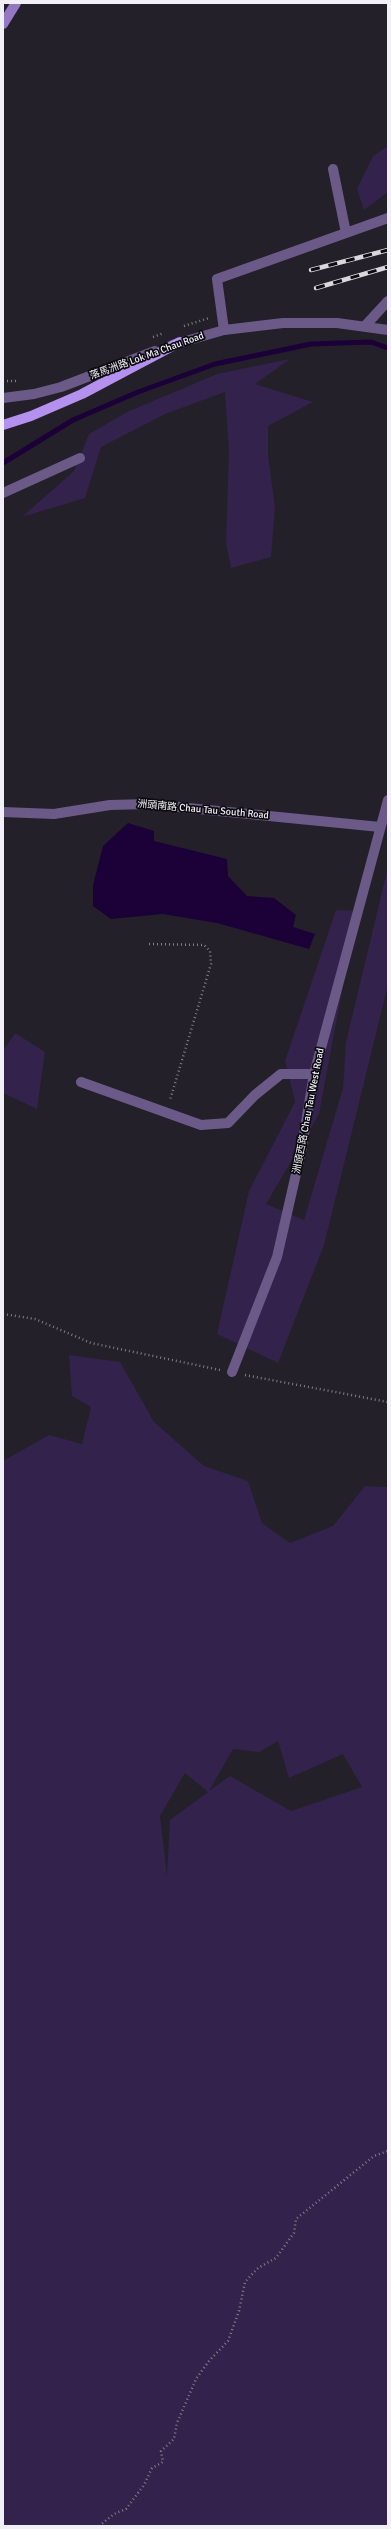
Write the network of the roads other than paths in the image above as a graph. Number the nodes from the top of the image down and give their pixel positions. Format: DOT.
graph roads {
  1 [pos="16,3"];
  2 [pos="3,24"];
  3 [pos="333,169"];
  4 [pos="388,218"];
  5 [pos="346,233"];
  6 [pos="388,301"];
  7 [pos="365,326"];
  8 [pos="224,330"];
  9 [pos="388,330"];
  10 [pos="180,342"];
  11 [pos="3,398"];
  12 [pos="3,425"];
  13 [pos="80,458"];
  14 [pos="3,493"];
  15 [pos="388,800"];
  16 [pos="3,812"];
  17 [pos="380,828"];
  18 [pos="314,1074"];
  19 [pos="81,1082"];
  20 [pos="232,1372"];
  1 -- 2 [label="main road"];
  3 -- 5 [label="street"];
  4 -- 5 [label="street"];
  5 -- 8 [label="street"];
  6 -- 7 [label="street"];
  7 -- 8 [label="street, 落馬洲路 Lok Ma Chau Road"];
  7 -- 9 [label="street, 落馬洲路 Lok Ma Chau Road"];
  8 -- 10 [label="street, 落馬洲路 Lok Ma Chau Road"];
  10 -- 11 [label="street, 落馬洲路 Lok Ma Chau Road"];
  10 -- 12 [label="main road"];
  13 -- 14 [label="street"];
  15 -- 17 [label="street, 洲頭西路 Chau Tau West Road"];
  16 -- 17 [label="street, 洲頭南路 Chau Tau South Road"];
  17 -- 18 [label="street, 洲頭西路 Chau Tau West Road"];
  18 -- 19 [label="street"];
  18 -- 20 [label="street, 洲頭西路 Chau Tau West Road"];
}
